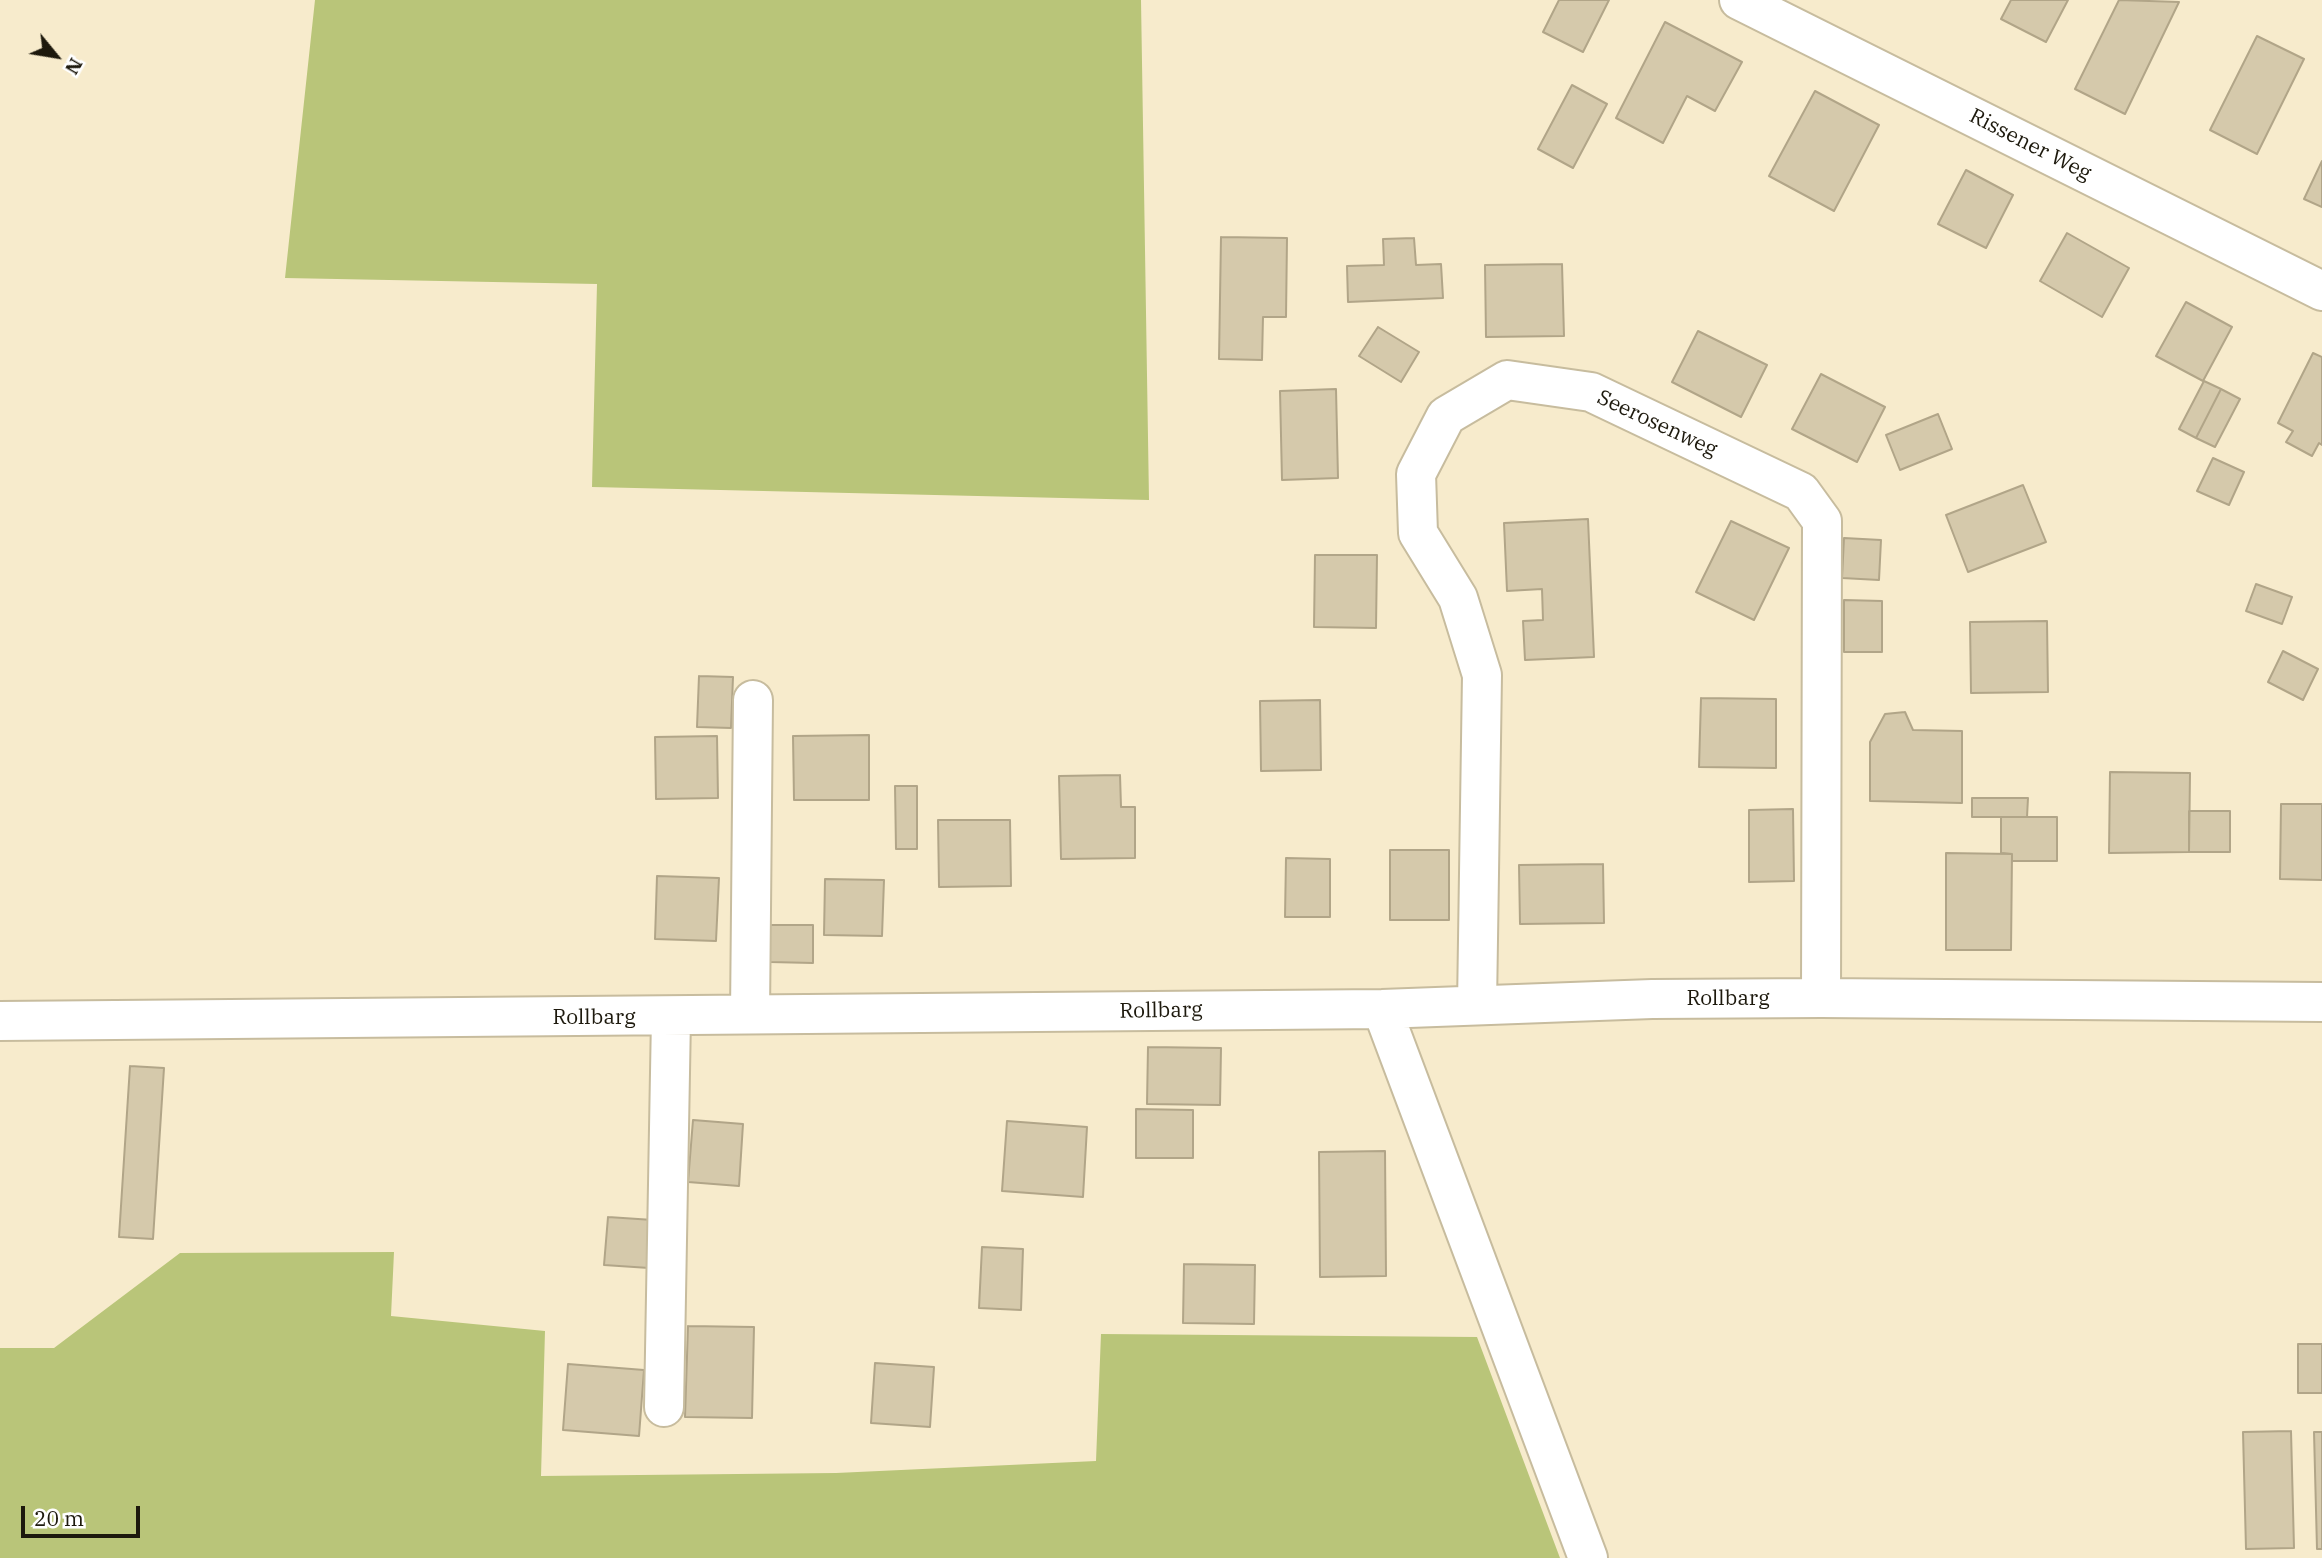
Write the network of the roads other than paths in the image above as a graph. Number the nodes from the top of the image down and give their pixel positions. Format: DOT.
graph roads {
  1 [pos="1739,0"];
  2 [pos="2322,291"];
  3 [pos="753,700"];
  4 [pos="1821,998"];
  5 [pos="2322,1002"];
  6 [pos="1477,1005"];
  7 [pos="1382,1009"];
  8 [pos="750,1014"];
  9 [pos="671,1017"];
  10 [pos="0,1021"];
  11 [pos="664,1407"];
  12 [pos="1588,1558"];
  1 -- 2 [label="street, Rissener Weg"];
  3 -- 8 [label="street"];
  4 -- 5 [label="street, Rollbarg"];
  4 -- 6 [label="street, Rollbarg"];
  4 -- 6 [label="street, Seerosenweg"];
  6 -- 7 [label="street, Rollbarg"];
  7 -- 8 [label="street, Rollbarg"];
  7 -- 12 [label="street"];
  8 -- 9 [label="street, Rollbarg"];
  9 -- 10 [label="street, Rollbarg"];
  9 -- 11 [label="street"];
}
